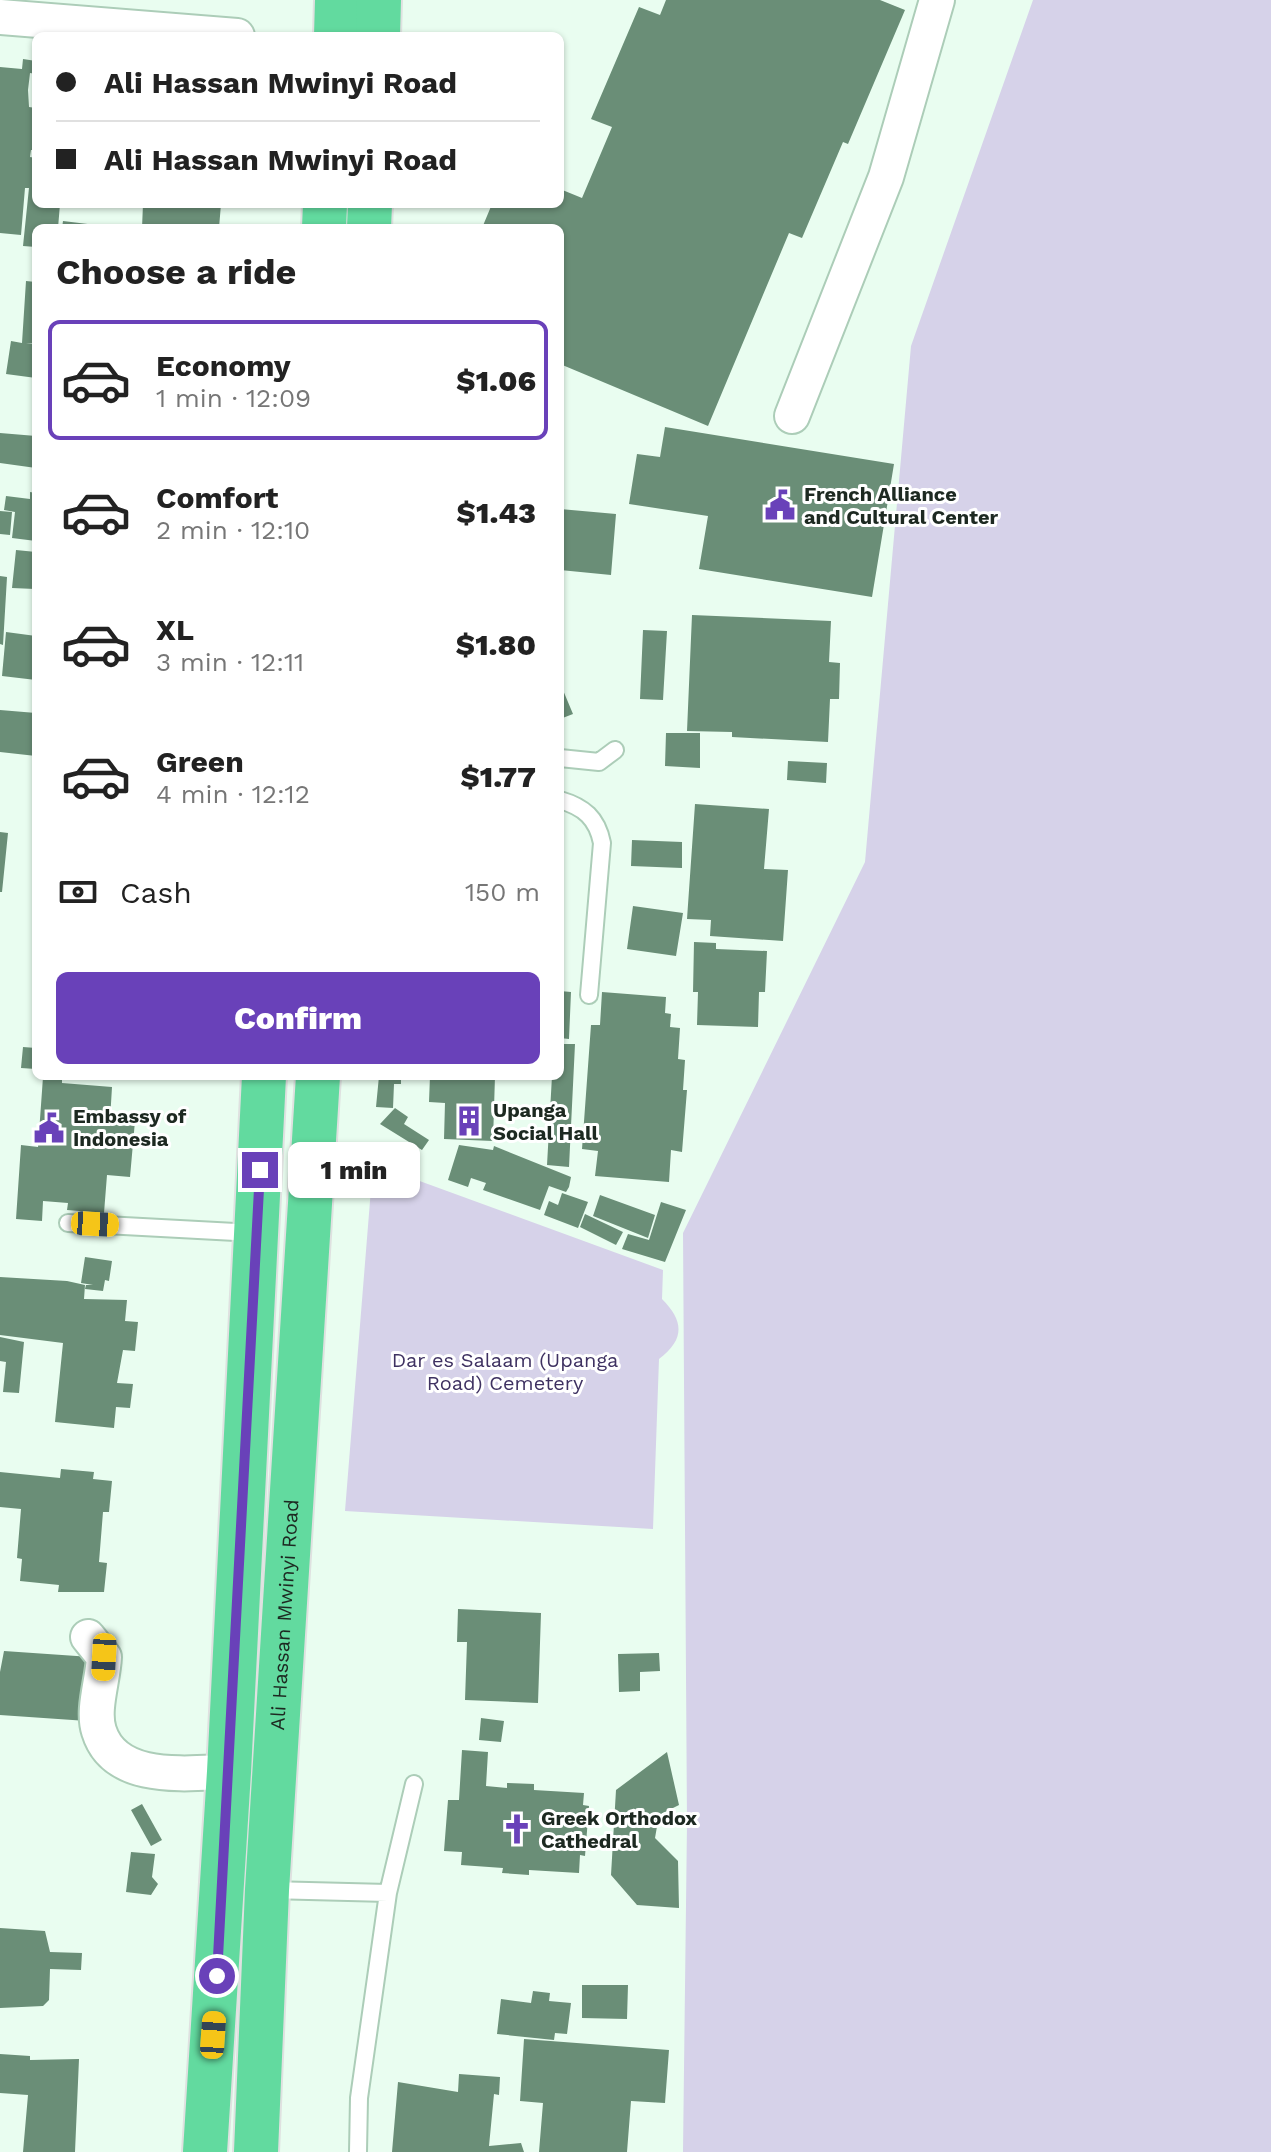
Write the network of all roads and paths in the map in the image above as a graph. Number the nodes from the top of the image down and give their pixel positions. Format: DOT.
graph roads {
  1 [pos="337,0"];
  2 [pos="379,0"];
  3 [pos="937,0"];
  4 [pos="0,17"];
  5 [pos="187,32"];
  6 [pos="336,32"];
  7 [pos="378,32"];
  8 [pos="792,416"];
  9 [pos="615,750"];
  10 [pos="564,758"];
  11 [pos="564,802"];
  12 [pos="589,995"];
  13 [pos="264,1080"];
  14 [pos="318,1080"];
  15 [pos="68,1223"];
  16 [pos="257,1233"];
  17 [pos="88,1637"];
  18 [pos="229,1772"];
  19 [pos="414,1784"];
  20 [pos="267,1890"];
  21 [pos="388,1893"];
  22 [pos="205,2152"];
  23 [pos="256,2152"];
  24 [pos="358,2152"];
  1 -- 6 [label="highway"];
  2 -- 7 [label="highway"];
  3 -- 8 [label="street"];
  4 -- 5 [label="street"];
  9 -- 10 [label="lane"];
  11 -- 12 [label="lane"];
  13 -- 16 [label="highway"];
  14 -- 20 [label="highway, Ali Hassan Mwinyi Road"];
  15 -- 16 [label="lane"];
  16 -- 18 [label="highway"];
  17 -- 18 [label="street"];
  18 -- 22 [label="highway"];
  19 -- 21 [label="lane"];
  20 -- 21 [label="lane"];
  20 -- 23 [label="highway, Ali Hassan Mwinyi Road"];
  21 -- 24 [label="lane"];
}
